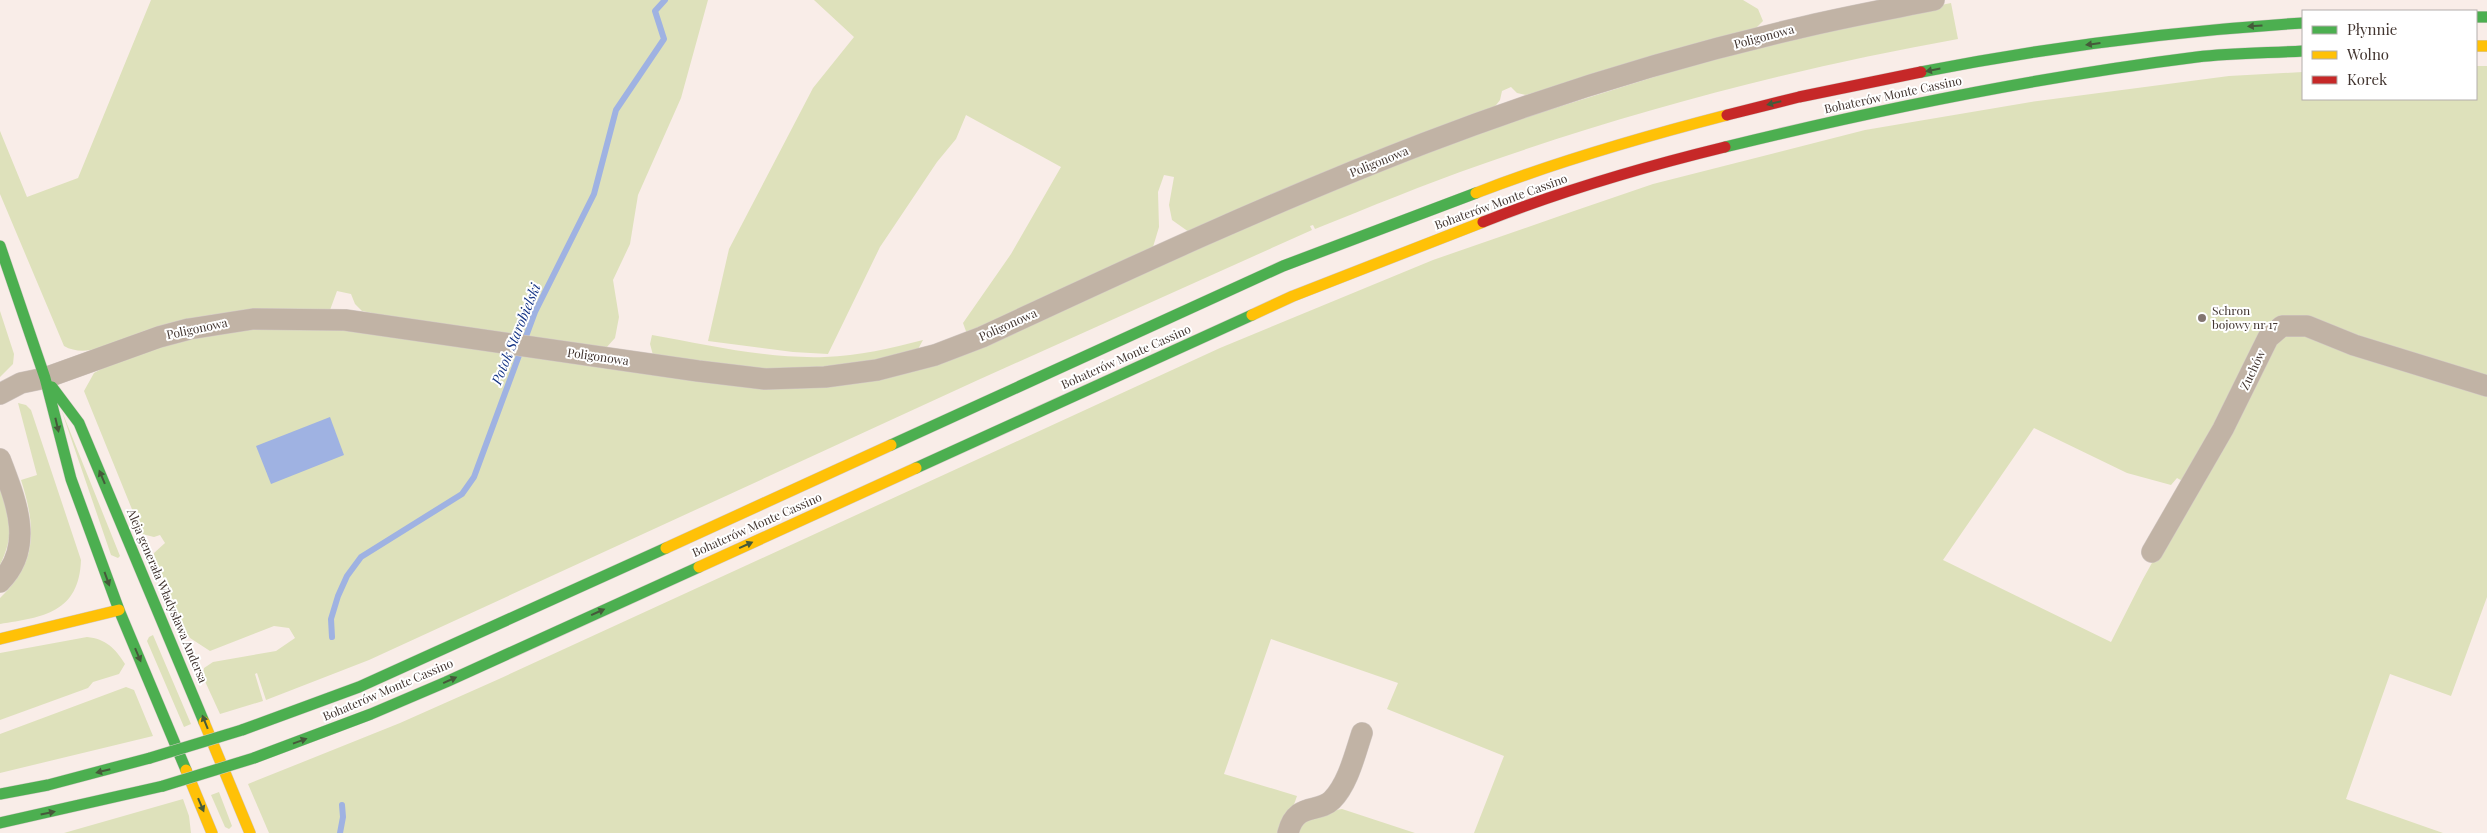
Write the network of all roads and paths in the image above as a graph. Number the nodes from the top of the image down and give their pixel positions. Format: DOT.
graph roads {
  1 [pos="1934,0"];
  2 [pos="2302,23"];
  3 [pos="2302,51"];
  4 [pos="0,246"];
  5 [pos="45,378"];
  6 [pos="2487,386"];
  7 [pos="0,394"];
  8 [pos="0,459"];
  9 [pos="2152,552"];
  10 [pos="0,582"];
  11 [pos="123,609"];
  12 [pos="0,639"];
  13 [pos="1362,733"];
  14 [pos="0,794"];
  15 [pos="0,823"];
  16 [pos="212,833"];
  17 [pos="250,833"];
  18 [pos="1288,833"];
  1 -- 5 [label="street, Poligonowa"];
  2 -- 14 [label="main road, Bohaterów Monte Cassino, one-way, bridge"];
  15 -- 3 [label="main road, Bohaterów Monte Cassino, one-way, bridge"];
  4 -- 5 [label="main road, Aleja generała Władysława Andersa"];
  5 -- 7 [label="street, Poligonowa"];
  5 -- 11 [label="main road, Aleja generała Władysława Andersa, one-way"];
  17 -- 5 [label="main road, Aleja generała Władysława Andersa, one-way"];
  6 -- 9 [label="street, Zuchów"];
  8 -- 10 [label="street"];
  11 -- 12 [label="main road"];
  11 -- 16 [label="main road, Aleja generała Władysława Andersa, one-way"];
  13 -- 18 [label="street"];
}
